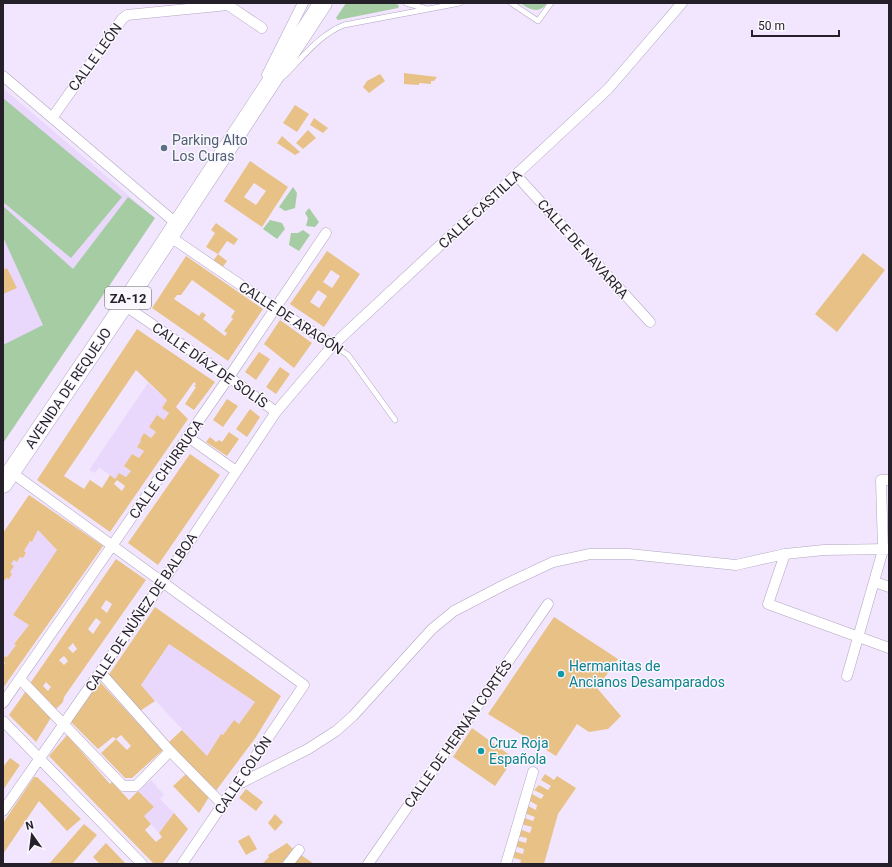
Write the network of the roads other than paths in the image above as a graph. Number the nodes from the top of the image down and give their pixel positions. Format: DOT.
graph roads {
  1 [pos="303,3"];
  2 [pos="323,3"];
  3 [pos="406,3"];
  4 [pos="460,3"];
  5 [pos="511,3"];
  6 [pos="551,3"];
  7 [pos="682,3"];
  8 [pos="430,9"];
  9 [pos="262,28"];
  10 [pos="3,76"];
  11 [pos="251,110"];
  12 [pos="52,118"];
  13 [pos="516,175"];
  14 [pos="173,230"];
  15 [pos="326,233"];
  16 [pos="124,304"];
  17 [pos="276,309"];
  18 [pos="650,322"];
  19 [pos="333,345"];
  20 [pos="229,377"];
  21 [pos="276,412"];
  22 [pos="395,420"];
  23 [pos="188,437"];
  24 [pos="236,471"];
  25 [pos="7,478"];
  26 [pos="885,480"];
  27 [pos="886,514"];
  28 [pos="113,546"];
  29 [pos="886,549"];
  30 [pos="785,554"];
  31 [pos="875,582"];
  32 [pos="162,583"];
  33 [pos="889,587"];
  34 [pos="548,604"];
  35 [pos="859,636"];
  36 [pos="889,648"];
  37 [pos="100,672"];
  38 [pos="847,676"];
  39 [pos="20,679"];
  40 [pos="3,703"];
  41 [pos="3,721"];
  42 [pos="64,723"];
  43 [pos="170,751"];
  44 [pos="40,759"];
  45 [pos="533,772"];
  46 [pos="237,785"];
  47 [pos="223,805"];
  48 [pos="3,811"];
  49 [pos="299,850"];
  50 [pos="142,864"];
  51 [pos="182,864"];
  52 [pos="288,864"];
  53 [pos="368,864"];
  54 [pos="506,864"];
  1 -- 11 [label="street"];
  2 -- 11 [label="highway, AVENIDA DE REQUEJO / ZA-12"];
  3 -- 8 [label="lane"];
  4 -- 8 [label="lane, AVENIDA DE REQUEJO"];
  5 -- 6 [label="lane"];
  7 -- 13 [label="street, CALLE CASTILLA"];
  8 -- 11 [label="lane, AVENIDA DE REQUEJO"];
  9 -- 12 [label="street, CALLE LEÓN"];
  10 -- 12 [label="street, CALLE DE ARAGÓN"];
  11 -- 14 [label="highway, AVENIDA DE REQUEJO / ZA-12"];
  12 -- 14 [label="street, CALLE DE ARAGÓN"];
  13 -- 18 [label="street, CALLE DE NAVARRA"];
  13 -- 19 [label="street, CALLE CASTILLA"];
  14 -- 16 [label="highway, AVENIDA DE REQUEJO / ZA-12"];
  14 -- 17 [label="street, CALLE DE ARAGÓN"];
  15 -- 17 [label="street, CALLE CHURRUCA"];
  16 -- 20 [label="street, CALLE DÍAZ DE SOLÍS"];
  16 -- 25 [label="highway, AVENIDA DE REQUEJO / ZA-12"];
  17 -- 19 [label="street, CALLE DE ARAGÓN"];
  17 -- 20 [label="street, CALLE CHURRUCA"];
  19 -- 21 [label="street, CALLE CASTILLA"];
  19 -- 22 [label="lane, CALLE DE ARAGÓN"];
  20 -- 21 [label="street, CALLE DÍAZ DE SOLÍS"];
  20 -- 23 [label="street, CALLE CHURRUCA"];
  21 -- 24 [label="street, CALLE DE NÚÑEZ DE BALBOA"];
  23 -- 24 [label="street"];
  23 -- 28 [label="street, CALLE CHURRUCA"];
  24 -- 32 [label="street, CALLE DE NÚÑEZ DE BALBOA"];
  25 -- 28 [label="street"];
  26 -- 27 [label="street"];
  27 -- 29 [label="street"];
  28 -- 32 [label="street"];
  28 -- 39 [label="street, CALLE CHURRUCA"];
  29 -- 30 [label="street"];
  29 -- 31 [label="street"];
  30 -- 35 [label="street"];
  30 -- 46 [label="street"];
  31 -- 33 [label="street"];
  31 -- 35 [label="street"];
  32 -- 37 [label="street, CALLE DE NÚÑEZ DE BALBOA"];
  32 -- 46 [label="street, CALLE COLÓN"];
  34 -- 53 [label="street, CALLE DE HERNÁN CORTÉS"];
  35 -- 36 [label="street"];
  35 -- 38 [label="street"];
  37 -- 42 [label="street, CALLE DE NÚÑEZ DE BALBOA"];
  37 -- 43 [label="street"];
  39 -- 40 [label="street, CALLE CHURRUCA"];
  39 -- 42 [label="street"];
  41 -- 44 [label="street"];
  42 -- 43 [label="street"];
  42 -- 44 [label="street, CALLE DE NÚÑEZ DE BALBOA"];
  43 -- 47 [label="street"];
  44 -- 48 [label="street, CALLE DE NÚÑEZ DE BALBOA"];
  44 -- 50 [label="street"];
  45 -- 54 [label="street"];
  46 -- 47 [label="street, CALLE COLÓN"];
  47 -- 51 [label="street, CALLE COLÓN"];
  49 -- 52 [label="street"];
}
